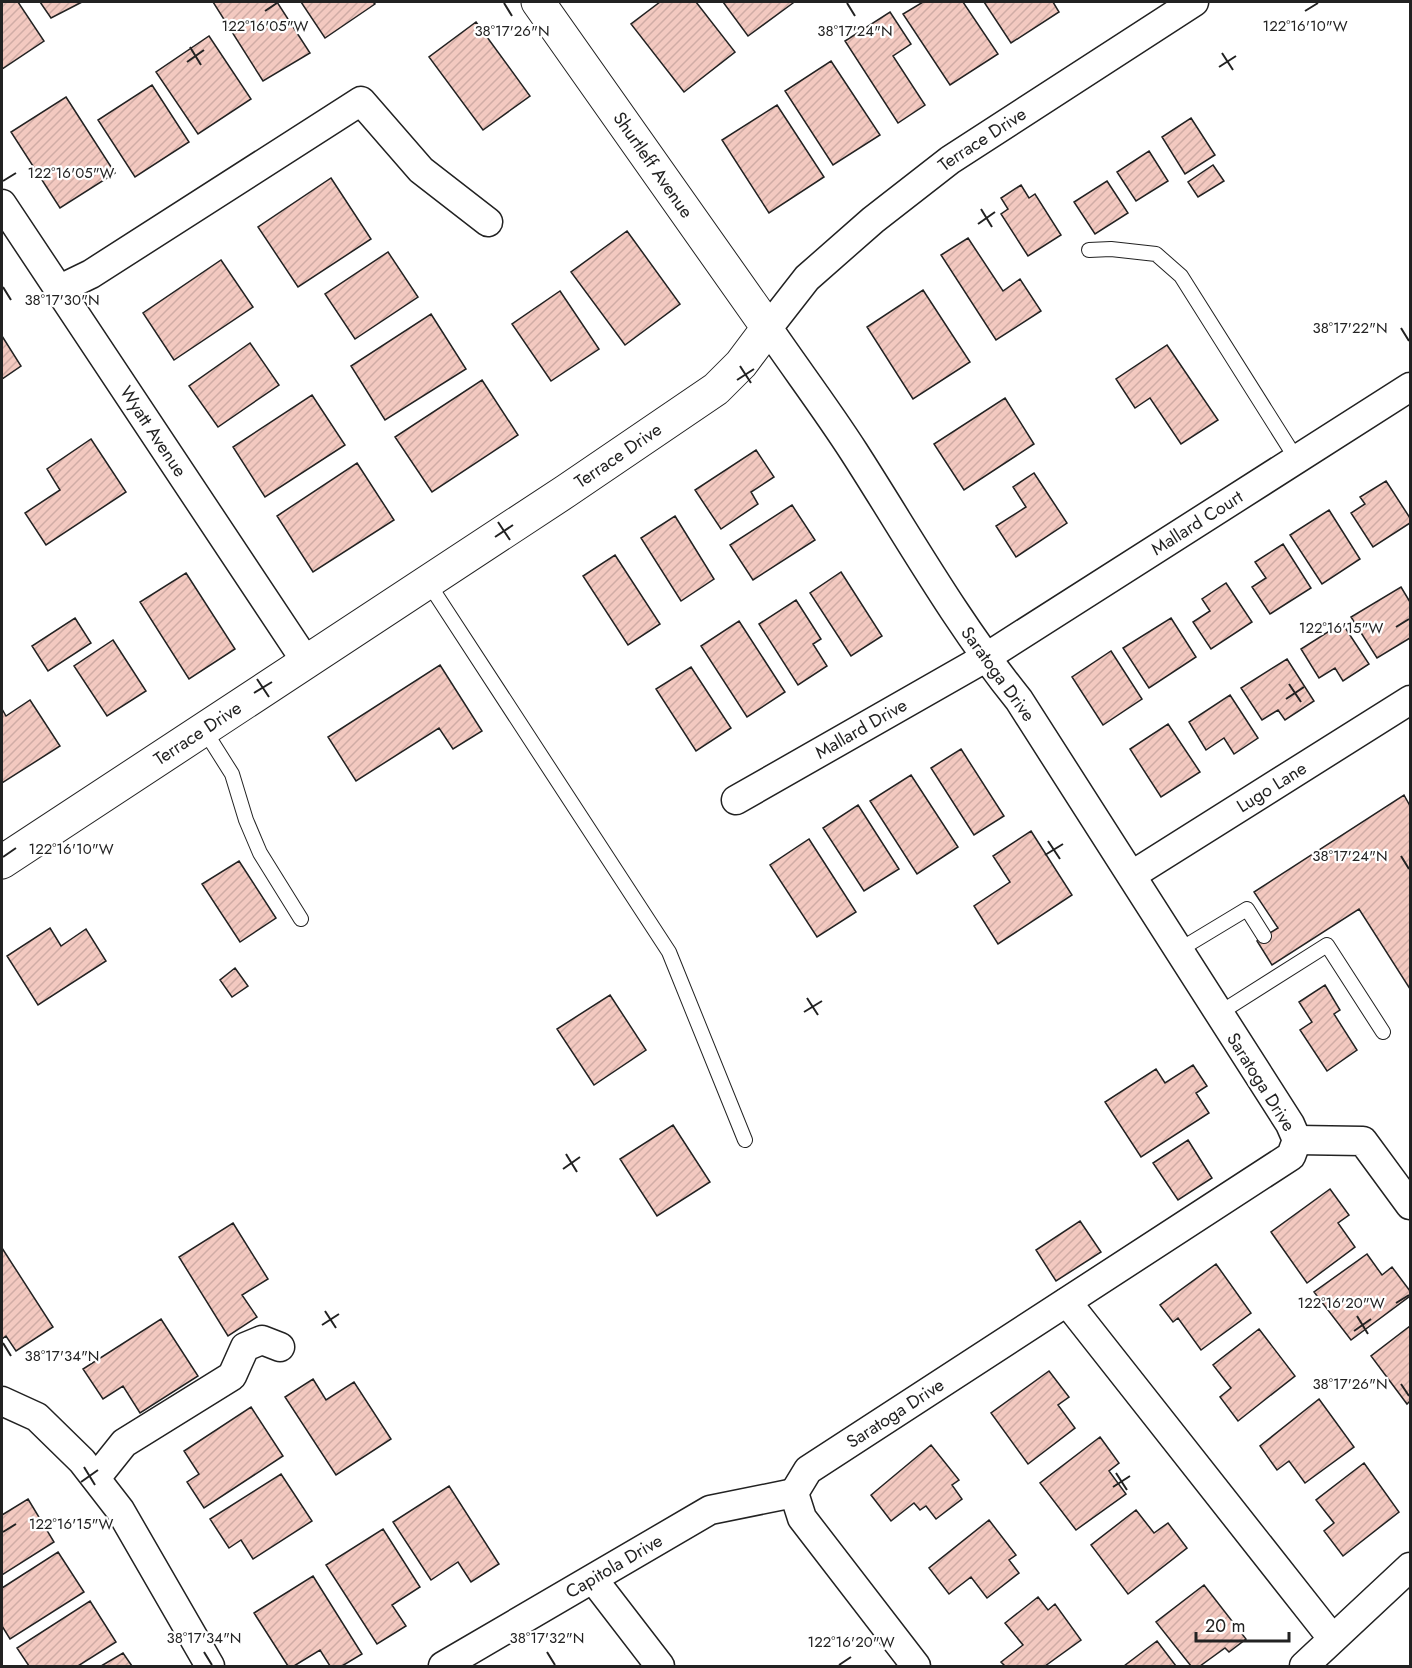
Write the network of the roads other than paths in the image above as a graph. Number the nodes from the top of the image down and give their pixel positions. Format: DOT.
graph roads {
  1 [pos="540,2"];
  2 [pos="1194,2"];
  3 [pos="2,204"];
  4 [pos="488,222"];
  5 [pos="1089,250"];
  6 [pos="60,290"];
  7 [pos="768,328"];
  8 [pos="1410,387"];
  9 [pos="1297,460"];
  10 [pos="427,581"];
  11 [pos="985,658"];
  12 [pos="305,660"];
  13 [pos="1410,700"];
  14 [pos="203,728"];
  15 [pos="736,800"];
  16 [pos="2,862"];
  17 [pos="1132,875"];
  18 [pos="301,919"];
  19 [pos="1264,936"];
  20 [pos="1179,950"];
  21 [pos="1218,1014"];
  22 [pos="1383,1032"];
  23 [pos="745,1140"];
  24 [pos="1297,1140"];
  25 [pos="1410,1205"];
  26 [pos="1067,1302"];
  27 [pos="280,1347"];
  28 [pos="2,1401"];
  29 [pos="96,1478"];
  30 [pos="794,1493"];
  31 [pos="1410,1567"];
  32 [pos="593,1579"];
  33 [pos="1332,1638"];
  34 [pos="210,1666"];
  35 [pos="443,1666"];
  36 [pos="660,1666"];
  37 [pos="916,1666"];
  38 [pos="1305,1666"];
  1 -- 7 [label="street, Shurtleff Avenue"];
  2 -- 7 [label="street, Terrace Drive"];
  3 -- 6 [label="street, Wyatt Avenue"];
  4 -- 6 [label="street"];
  5 -- 9 [label="lane"];
  6 -- 12 [label="street, Wyatt Avenue"];
  7 -- 10 [label="street, Terrace Drive"];
  7 -- 11 [label="street, Saratoga Drive"];
  8 -- 9 [label="street, Mallard Court"];
  9 -- 11 [label="street, Mallard Court"];
  10 -- 12 [label="street, Terrace Drive"];
  10 -- 23 [label="lane"];
  11 -- 15 [label="street, Mallard Drive"];
  11 -- 17 [label="street, Saratoga Drive"];
  12 -- 14 [label="street, Terrace Drive"];
  13 -- 17 [label="street, Lugo Lane"];
  14 -- 16 [label="street, Terrace Drive"];
  14 -- 18 [label="lane"];
  17 -- 20 [label="street, Saratoga Drive"];
  19 -- 20 [label="lane"];
  20 -- 21 [label="street, Saratoga Drive"];
  21 -- 22 [label="lane"];
  21 -- 24 [label="street, Saratoga Drive"];
  24 -- 25 [label="street"];
  24 -- 26 [label="street, Saratoga Drive"];
  26 -- 30 [label="street, Saratoga Drive"];
  26 -- 33 [label="street"];
  27 -- 29 [label="street"];
  28 -- 29 [label="street"];
  29 -- 34 [label="street"];
  30 -- 32 [label="street, Capitola Drive"];
  30 -- 37 [label="street"];
  31 -- 33 [label="street"];
  32 -- 35 [label="street, Capitola Drive"];
  32 -- 36 [label="street"];
  33 -- 38 [label="street"];
}
